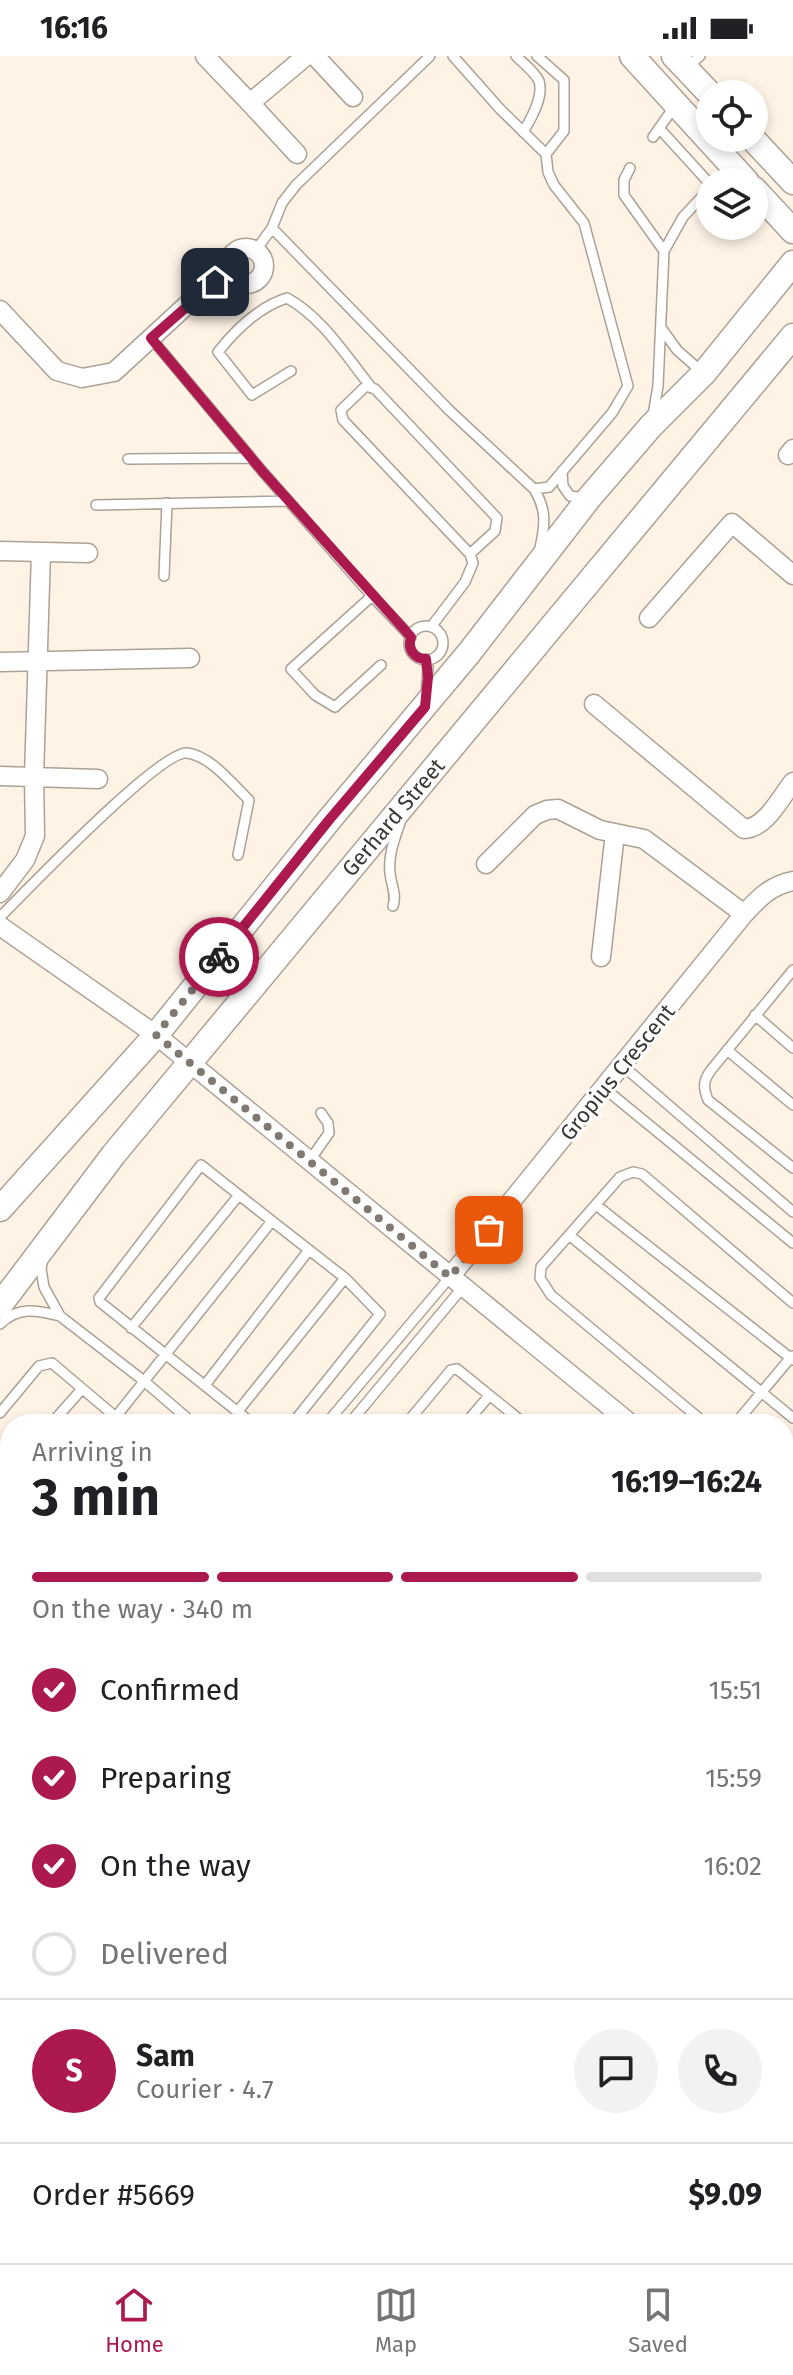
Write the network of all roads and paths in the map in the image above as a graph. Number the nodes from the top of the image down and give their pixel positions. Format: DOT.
graph roads {
  1 [pos="205,56"];
  2 [pos="306,56"];
  3 [pos="315,56"];
  4 [pos="430,56"];
  5 [pos="453,56"];
  6 [pos="516,56"];
  7 [pos="537,56"];
  8 [pos="632,56"];
  9 [pos="687,60"];
  10 [pos="701,80"];
  11 [pos="353,97"];
  12 [pos="250,103"];
  13 [pos="676,105"];
  14 [pos="523,132"];
  15 [pos="765,152"];
  16 [pos="297,154"];
  17 [pos="546,154"];
  18 [pos="630,168"];
  19 [pos="725,168"];
  20 [pos="696,172"];
  21 [pos="793,182"];
  22 [pos="696,202"];
  23 [pos="768,204"];
  24 [pos="272,228"];
  25 [pos="793,231"];
  26 [pos="256,250"];
  27 [pos="664,251"];
  28 [pos="793,263"];
  29 [pos="229,273"];
  30 [pos="0,310"];
  31 [pos="662,329"];
  32 [pos="793,336"];
  33 [pos="151,338"];
  34 [pos="291,371"];
  35 [pos="704,373"];
  36 [pos="371,387"];
  37 [pos="651,426"];
  38 [pos="251,458"];
  39 [pos="128,459"];
  40 [pos="562,471"];
  41 [pos="534,489"];
  42 [pos="589,498"];
  43 [pos="288,501"];
  44 [pos="167,503"];
  45 [pos="96,505"];
  46 [pos="0,551"];
  47 [pos="41,552"];
  48 [pos="88,553"];
  49 [pos="470,554"];
  50 [pos="537,563"];
  51 [pos="793,575"];
  52 [pos="164,576"];
  53 [pos="372,596"];
  54 [pos="649,618"];
  55 [pos="431,627"];
  56 [pos="411,637"];
  57 [pos="454,650"];
  58 [pos="190,658"];
  59 [pos="426,659"];
  60 [pos="0,662"];
  61 [pos="38,662"];
  62 [pos="381,665"];
  63 [pos="594,704"];
  64 [pos="425,707"];
  65 [pos="0,776"];
  66 [pos="34,777"];
  67 [pos="98,779"];
  68 [pos="793,782"];
  69 [pos="405,806"];
  70 [pos="615,833"];
  71 [pos="238,855"];
  72 [pos="486,864"];
  73 [pos="793,881"];
  74 [pos="0,893"];
  75 [pos="393,906"];
  76 [pos="744,914"];
  77 [pos="0,917"];
  78 [pos="0,926"];
  79 [pos="601,957"];
  80 [pos="793,970"];
  81 [pos="789,982"];
  82 [pos="755,1015"];
  83 [pos="156,1035"];
  84 [pos="793,1048"];
  85 [pos="727,1050"];
  86 [pos="190,1064"];
  87 [pos="623,1066"];
  88 [pos="604,1088"];
  89 [pos="793,1105"];
  90 [pos="321,1113"];
  91 [pos="309,1161"];
  92 [pos="793,1168"];
  93 [pos="239,1195"];
  94 [pos="596,1205"];
  95 [pos="0,1209"];
  96 [pos="793,1212"];
  97 [pos="272,1221"];
  98 [pos="569,1235"];
  99 [pos="793,1243"];
  100 [pos="45,1247"];
  101 [pos="309,1250"];
  102 [pos="345,1278"];
  103 [pos="457,1282"];
  104 [pos="793,1303"];
  105 [pos="0,1305"];
  106 [pos="60,1316"];
  107 [pos="0,1324"];
  108 [pos="131,1328"];
  109 [pos="164,1355"];
  110 [pos="792,1358"];
  111 [pos="144,1381"];
  112 [pos="205,1385"];
  113 [pos="82,1389"];
  114 [pos="761,1392"];
  115 [pos="489,1396"];
  116 [pos="238,1411"];
  117 [pos="0,1413"];
  118 [pos="60,1414"];
  119 [pos="106,1414"];
  120 [pos="117,1414"];
  121 [pos="182,1414"];
  122 [pos="241,1414"];
  123 [pos="300,1414"];
  124 [pos="335,1414"];
  125 [pos="357,1414"];
  126 [pos="414,1414"];
  127 [pos="474,1414"];
  128 [pos="512,1414"];
  129 [pos="619,1414"];
  130 [pos="694,1414"];
  131 [pos="743,1414"];
  132 [pos="788,1414"];
  1 -- 12 [label="street"];
  2 -- 12 [label="street"];
  3 -- 11 [label="street"];
  4 -- 24 [label="lane"];
  5 -- 14 [label="lane"];
  6 -- 14 [label="lane"];
  7 -- 17 [label="lane"];
  8 -- 13 [label="street"];
  9 -- 10 [label="street"];
  12 -- 16 [label="street"];
  13 -- 19 [label="street"];
  13 -- 20 [label="lane"];
  14 -- 17 [label="lane"];
  15 -- 21 [label="street"];
  17 -- 40 [label="lane"];
  18 -- 27 [label="lane"];
  22 -- 27 [label="lane"];
  23 -- 25 [label="street"];
  24 -- 26 [label="lane"];
  24 -- 41 [label="lane"];
  26 -- 29 [label="street"];
  26 -- 29 [label="street"];
  27 -- 31 [label="lane"];
  28 -- 35 [label="street"];
  29 -- 33 [label="street"];
  30 -- 33 [label="street"];
  31 -- 35 [label="lane"];
  31 -- 37 [label="lane"];
  32 -- 69 [label="street, Gerhard Street"];
  33 -- 38 [label="lane"];
  34 -- 36 [label="lane"];
  35 -- 37 [label="street"];
  36 -- 49 [label="lane"];
  36 -- 49 [label="lane"];
  37 -- 42 [label="street"];
  38 -- 39 [label="lane"];
  38 -- 43 [label="lane"];
  40 -- 41 [label="lane"];
  40 -- 42 [label="lane"];
  41 -- 50 [label="lane"];
  42 -- 50 [label="street"];
  43 -- 44 [label="lane"];
  43 -- 53 [label="lane"];
  44 -- 45 [label="lane"];
  44 -- 52 [label="lane"];
  46 -- 47 [label="street"];
  47 -- 48 [label="street"];
  47 -- 61 [label="street"];
  49 -- 55 [label="lane"];
  50 -- 57 [label="street"];
  51 -- 54 [label="street"];
  53 -- 56 [label="lane"];
  53 -- 62 [label="lane"];
  55 -- 56 [label="lane"];
  55 -- 57 [label="lane"];
  56 -- 59 [label="lane"];
  57 -- 59 [label="lane"];
  57 -- 64 [label="street"];
  58 -- 61 [label="street"];
  59 -- 64 [label="lane"];
  60 -- 61 [label="street"];
  61 -- 66 [label="street"];
  63 -- 68 [label="street"];
  64 -- 83 [label="street"];
  65 -- 66 [label="street"];
  66 -- 67 [label="street"];
  66 -- 74 [label="street"];
  69 -- 75 [label="lane"];
  69 -- 86 [label="street, Gerhard Street"];
  70 -- 72 [label="street"];
  70 -- 76 [label="street"];
  70 -- 79 [label="street"];
  71 -- 77 [label="lane"];
  73 -- 76 [label="street, Gropius Crescent"];
  76 -- 87 [label="street, Gropius Crescent"];
  78 -- 83 [label="street"];
  80 -- 81 [label="lane"];
  81 -- 82 [label="lane"];
  82 -- 84 [label="lane"];
  82 -- 85 [label="lane"];
  83 -- 86 [label="street"];
  83 -- 95 [label="street"];
  85 -- 89 [label="lane"];
  85 -- 92 [label="lane"];
  86 -- 91 [label="street"];
  86 -- 100 [label="street, Gerhard Street"];
  87 -- 88 [label="street, Gropius Crescent"];
  87 -- 96 [label="lane"];
  88 -- 99 [label="lane"];
  88 -- 103 [label="street, Gropius Crescent"];
  90 -- 91 [label="lane"];
  91 -- 103 [label="street"];
  93 -- 97 [label="lane"];
  93 -- 108 [label="lane"];
  93 -- 108 [label="lane"];
  94 -- 98 [label="lane"];
  94 -- 104 [label="lane"];
  94 -- 110 [label="lane"];
  97 -- 101 [label="lane"];
  97 -- 109 [label="lane"];
  98 -- 114 [label="lane"];
  98 -- 130 [label="lane"];
  100 -- 105 [label="street, Gerhard Street"];
  100 -- 106 [label="lane"];
  101 -- 102 [label="lane"];
  101 -- 112 [label="lane"];
  102 -- 116 [label="lane"];
  102 -- 123 [label="lane"];
  103 -- 124 [label="lane"];
  103 -- 125 [label="lane"];
  103 -- 129 [label="street"];
  106 -- 107 [label="lane"];
  106 -- 111 [label="lane"];
  108 -- 109 [label="lane"];
  109 -- 111 [label="lane"];
  109 -- 112 [label="lane"];
  110 -- 114 [label="lane"];
  111 -- 120 [label="lane"];
  111 -- 121 [label="lane"];
  112 -- 116 [label="lane"];
  113 -- 117 [label="lane"];
  113 -- 118 [label="lane"];
  113 -- 119 [label="lane"];
  114 -- 131 [label="lane"];
  114 -- 132 [label="lane"];
  115 -- 126 [label="lane"];
  115 -- 127 [label="lane"];
  115 -- 128 [label="lane"];
  116 -- 122 [label="lane"];
}
